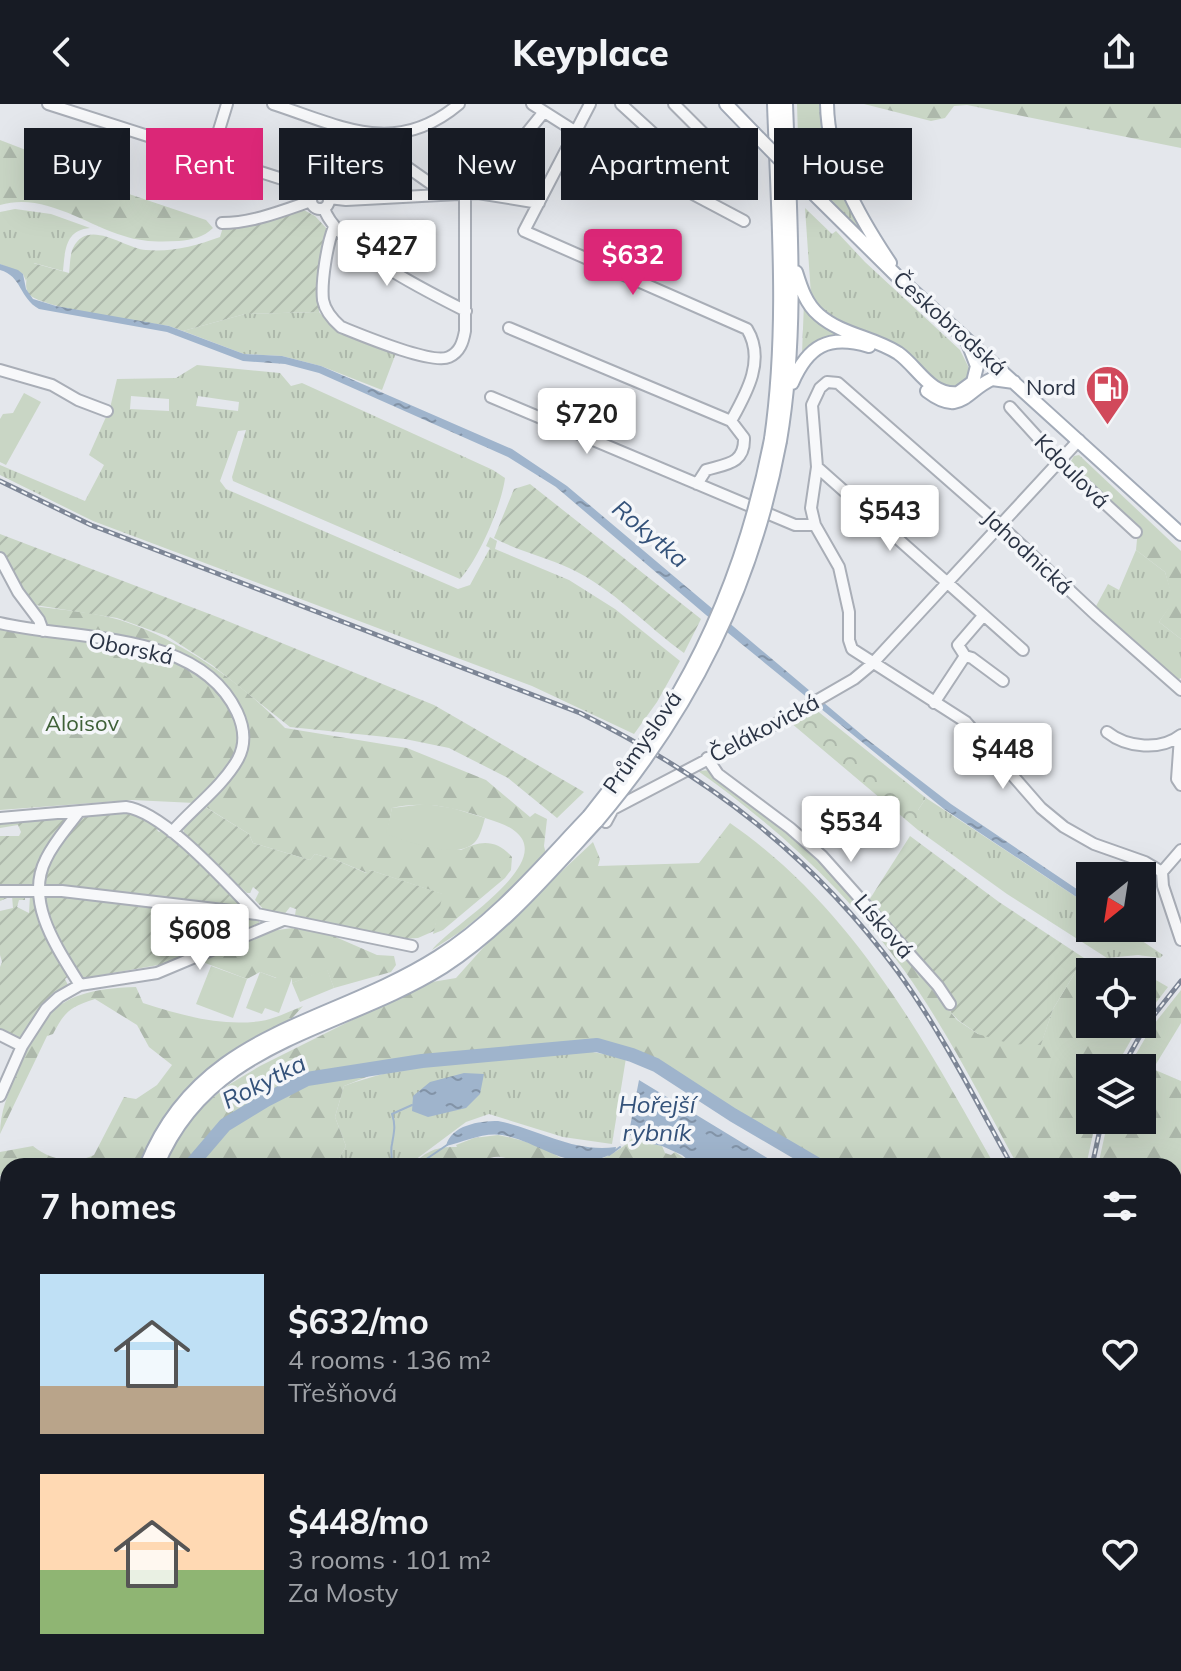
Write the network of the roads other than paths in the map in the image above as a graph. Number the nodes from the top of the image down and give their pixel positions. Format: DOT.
graph roads {
  1 [pos="48,104"];
  2 [pos="227,104"];
  3 [pos="273,104"];
  4 [pos="459,104"];
  5 [pos="532,104"];
  6 [pos="590,104"];
  7 [pos="621,104"];
  8 [pos="674,104"];
  9 [pos="726,104"];
  10 [pos="774,104"];
  11 [pos="786,104"];
  12 [pos="827,104"];
  13 [pos="543,113"];
  14 [pos="220,128"];
  15 [pos="347,128"];
  16 [pos="531,128"];
  17 [pos="569,128"];
  18 [pos="578,128"];
  19 [pos="647,128"];
  20 [pos="698,128"];
  21 [pos="828,128"];
  22 [pos="412,131"];
  23 [pos="146,135"];
  24 [pos="561,161"];
  25 [pos="428,194"];
  26 [pos="304,200"];
  27 [pos="313,200"];
  28 [pos="326,200"];
  29 [pos="465,200"];
  30 [pos="521,200"];
  31 [pos="704,200"];
  32 [pos="854,200"];
  33 [pos="327,203"];
  34 [pos="539,203"];
  35 [pos="744,221"];
  36 [pos="222,223"];
  37 [pos="334,227"];
  38 [pos="792,262"];
  39 [pos="903,282"];
  40 [pos="466,311"];
  41 [pos="509,328"];
  42 [pos="966,339"];
  43 [pos="991,361"];
  44 [pos="0,370"];
  45 [pos="1015,382"];
  46 [pos="980,387"];
  47 [pos="787,393"];
  48 [pos="491,397"];
  49 [pos="1010,407"];
  50 [pos="107,411"];
  51 [pos="731,421"];
  52 [pos="776,440"];
  53 [pos="1079,440"];
  54 [pos="1060,462"];
  55 [pos="817,467"];
  56 [pos="697,484"];
  57 [pos="815,525"];
  58 [pos="1001,526"];
  59 [pos="1136,532"];
  60 [pos="1181,534"];
  61 [pos="0,558"];
  62 [pos="948,583"];
  63 [pos="983,616"];
  64 [pos="0,623"];
  65 [pos="43,631"];
  66 [pos="1023,650"];
  67 [pos="965,656"];
  68 [pos="872,664"];
  69 [pos="1003,681"];
  70 [pos="1181,690"];
  71 [pos="934,703"];
  72 [pos="1107,732"];
  73 [pos="1180,736"];
  74 [pos="707,758"];
  75 [pos="1181,785"];
  76 [pos="78,813"];
  77 [pos="0,818"];
  78 [pos="597,820"];
  79 [pos="172,832"];
  80 [pos="1181,850"];
  81 [pos="1162,872"];
  82 [pos="0,891"];
  83 [pos="38,891"];
  84 [pos="257,914"];
  85 [pos="282,920"];
  86 [pos="1181,940"];
  87 [pos="412,946"];
  88 [pos="80,985"];
  89 [pos="950,1004"];
  90 [pos="0,1035"];
  91 [pos="22,1046"];
  92 [pos="0,1096"];
  93 [pos="150,1158"];
  94 [pos="161,1158"];
  1 -- 23 [label="street"];
  2 -- 14 [label="street"];
  3 -- 15 [label="street"];
  4 -- 22 [label="street"];
  5 -- 13 [label="street"];
  6 -- 18 [label="street"];
  7 -- 19 [label="street"];
  8 -- 20 [label="street"];
  9 -- 39 [label="main road, Českobrodská, bridge"];
  10 -- 52 [label="main road, Průmyslová"];
  11 -- 38 [label="main road, Průmyslová"];
  12 -- 21 [label="main road"];
  13 -- 16 [label="street"];
  13 -- 17 [label="street"];
  24 -- 34 [label="street"];
  25 -- 33 [label="street"];
  26 -- 36 [label="street"];
  27 -- 33 [label="street"];
  28 -- 33 [label="street"];
  29 -- 40 [label="street"];
  30 -- 34 [label="street"];
  31 -- 35 [label="street"];
  32 -- 39 [label="main road"];
  33 -- 37 [label="street"];
  34 -- 51 [label="street"];
  37 -- 40 [label="street"];
  37 -- 40 [label="street"];
  38 -- 42 [label="main road"];
  38 -- 47 [label="main road, Průmyslová"];
  39 -- 42 [label="main road, Českobrodská"];
  41 -- 51 [label="street"];
  42 -- 43 [label="main road, Českobrodská"];
  43 -- 45 [label="main road, Českobrodská"];
  43 -- 46 [label="main road"];
  44 -- 50 [label="street"];
  45 -- 46 [label="main road"];
  45 -- 53 [label="main road, Českobrodská"];
  46 -- 47 [label="main road"];
  47 -- 52 [label="main road, Průmyslová"];
  48 -- 56 [label="street"];
  49 -- 54 [label="street, Kdoulová"];
  51 -- 56 [label="street"];
  52 -- 78 [label="main road, Průmyslová, bridge"];
  53 -- 54 [label="street, Čelákovická"];
  53 -- 60 [label="main road, Českobrodská"];
  54 -- 58 [label="street, Čelákovická"];
  54 -- 59 [label="street, Kdoulová"];
  55 -- 57 [label="street"];
  55 -- 58 [label="street, Jahodnická"];
  55 -- 62 [label="street"];
  56 -- 57 [label="street"];
  57 -- 68 [label="street"];
  58 -- 62 [label="street, Čelákovická"];
  58 -- 70 [label="street, Jahodnická"];
  61 -- 65 [label="street"];
  62 -- 63 [label="street"];
  62 -- 68 [label="street, Čelákovická"];
  63 -- 66 [label="street"];
  63 -- 67 [label="street"];
  64 -- 65 [label="street, Oborská"];
  65 -- 79 [label="street, Oborská"];
  67 -- 69 [label="street"];
  67 -- 71 [label="street"];
  68 -- 71 [label="street"];
  68 -- 74 [label="street, Čelákovická"];
  71 -- 81 [label="street"];
  72 -- 73 [label="street"];
  73 -- 75 [label="street"];
  74 -- 78 [label="street, Čelákovická"];
  74 -- 89 [label="street, Lísková"];
  76 -- 77 [label="street"];
  76 -- 79 [label="street"];
  76 -- 83 [label="street"];
  78 -- 93 [label="main road, Průmyslová"];
  78 -- 94 [label="main road, Průmyslová"];
  79 -- 84 [label="street"];
  80 -- 81 [label="street"];
  81 -- 86 [label="street"];
  82 -- 83 [label="street"];
  83 -- 84 [label="street"];
  83 -- 88 [label="street"];
  84 -- 85 [label="street"];
  85 -- 87 [label="street"];
  85 -- 88 [label="street"];
  88 -- 91 [label="street"];
  90 -- 91 [label="street"];
  91 -- 92 [label="street"];
}
